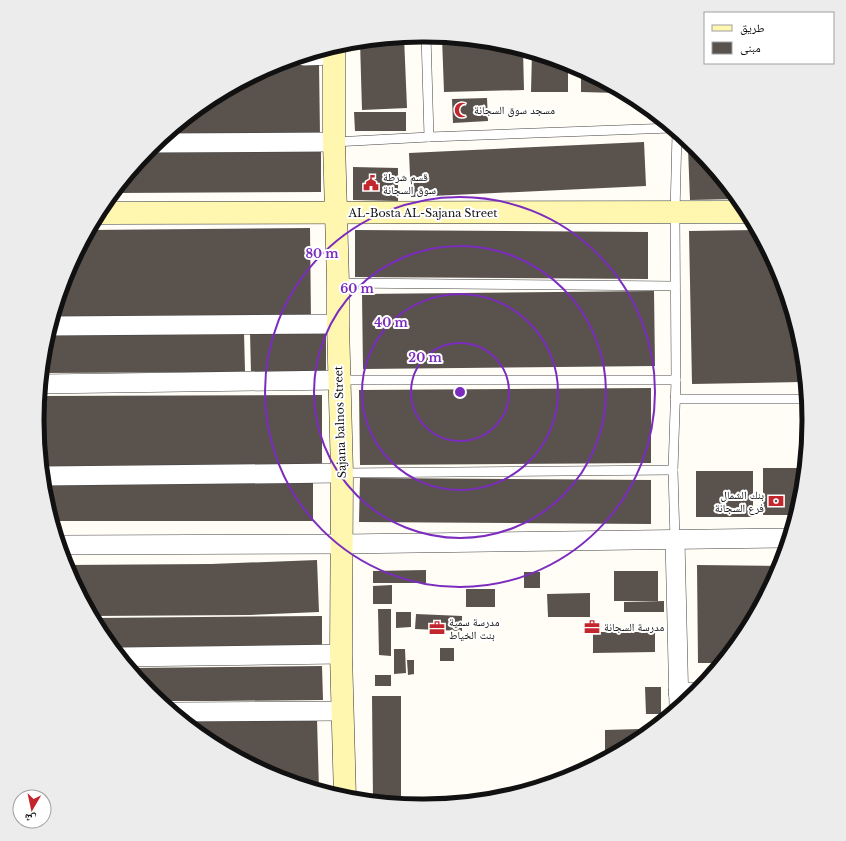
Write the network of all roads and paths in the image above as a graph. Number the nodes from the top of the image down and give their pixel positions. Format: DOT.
graph roads {
  1 [pos="426,42"];
  2 [pos="334,53"];
  3 [pos="663,128"];
  4 [pos="429,137"];
  5 [pos="677,140"];
  6 [pos="334,142"];
  7 [pos="166,143"];
  8 [pos="739,212"];
  9 [pos="106,213"];
  10 [pos="337,213"];
  11 [pos="675,213"];
  12 [pos="338,283"];
  13 [pos="675,286"];
  14 [pos="338,324"];
  15 [pos="56,326"];
  16 [pos="339,380"];
  17 [pos="676,380"];
  18 [pos="46,384"];
  19 [pos="675,399"];
  20 [pos="801,399"];
  21 [pos="673,470"];
  22 [pos="342,474"];
  23 [pos="49,476"];
  24 [pos="782,538"];
  25 [pos="675,540"];
  26 [pos="342,544"];
  27 [pos="66,545"];
  28 [pos="341,654"];
  29 [pos="128,657"];
  30 [pos="678,699"];
  31 [pos="342,711"];
  32 [pos="182,712"];
  33 [pos="345,791"];
  1 -- 4 [label="lane"];
  2 -- 6 [label="street, Sajana balnos Street"];
  3 -- 4 [label="lane"];
  4 -- 6 [label="lane"];
  5 -- 11 [label="lane"];
  6 -- 7 [label="street"];
  6 -- 10 [label="street, Sajana balnos Street"];
  8 -- 11 [label="street, AL-Bosta AL-Sajana Street"];
  9 -- 10 [label="street, AL-Bosta AL-Sajana Street"];
  10 -- 11 [label="street, AL-Bosta AL-Sajana Street"];
  10 -- 12 [label="street, Sajana balnos Street"];
  11 -- 13 [label="lane"];
  12 -- 13 [label="lane"];
  12 -- 14 [label="street, Sajana balnos Street"];
  13 -- 17 [label="lane"];
  14 -- 15 [label="street"];
  14 -- 16 [label="street, Sajana balnos Street"];
  16 -- 17 [label="lane"];
  16 -- 18 [label="street"];
  16 -- 22 [label="street, Sajana balnos Street"];
  17 -- 19 [label="lane"];
  19 -- 20 [label="lane"];
  19 -- 21 [label="lane"];
  21 -- 22 [label="lane"];
  21 -- 25 [label="lane"];
  22 -- 23 [label="street"];
  22 -- 26 [label="street, Sajana balnos Street"];
  24 -- 25 [label="street"];
  25 -- 26 [label="street"];
  25 -- 30 [label="street"];
  26 -- 27 [label="street"];
  26 -- 28 [label="street, Sajana balnos Street"];
  28 -- 29 [label="street"];
  28 -- 31 [label="street, Sajana balnos Street"];
  31 -- 32 [label="street"];
  31 -- 33 [label="street, Sajana balnos Street"];
}
